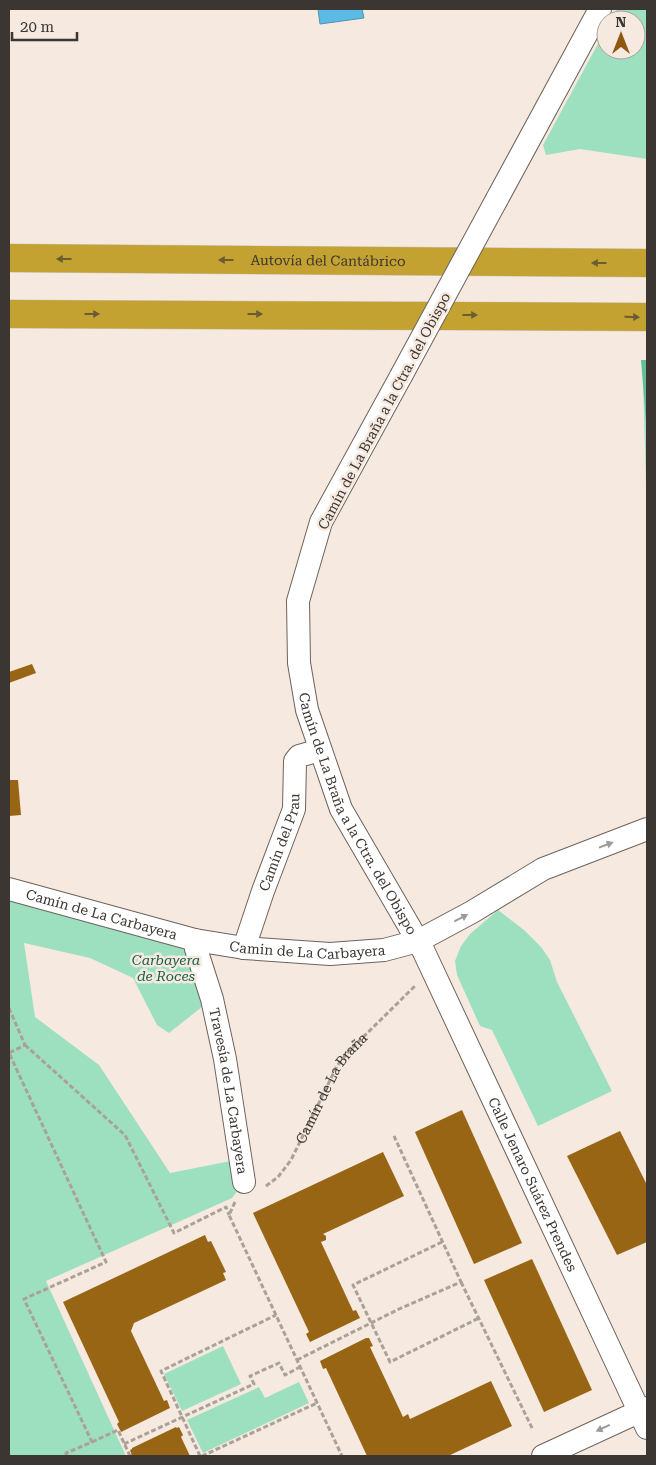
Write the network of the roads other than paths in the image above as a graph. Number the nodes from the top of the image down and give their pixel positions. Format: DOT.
graph roads {
  1 [pos="600,9"];
  2 [pos="9,258"];
  3 [pos="647,263"];
  4 [pos="9,314"];
  5 [pos="647,317"];
  6 [pos="320,750"];
  7 [pos="647,829"];
  8 [pos="9,889"];
  9 [pos="195,940"];
  10 [pos="418,940"];
  11 [pos="244,948"];
  12 [pos="244,1182"];
  13 [pos="645,1416"];
  14 [pos="543,1456"];
  1 -- 6 [label="street, Camín de La Braña a la Ctra. del Obispo, bridge"];
  3 -- 2 [label="highway, Autovía del Cantábrico, one-way"];
  4 -- 5 [label="highway, one-way"];
  6 -- 10 [label="street, Camín de La Braña a la Ctra. del Obispo"];
  6 -- 11 [label="street, Camín del Prau"];
  10 -- 7 [label="street, one-way"];
  8 -- 9 [label="street, Camín de La Carbayera"];
  9 -- 11 [label="street, Camin de La Carbayera"];
  9 -- 12 [label="street, Travesía de La Carbayera"];
  10 -- 11 [label="street, Camin de La Carbayera"];
  10 -- 13 [label="street, Calle Jenaro Suárez Prendes"];
  13 -- 14 [label="street, one-way"];
}
